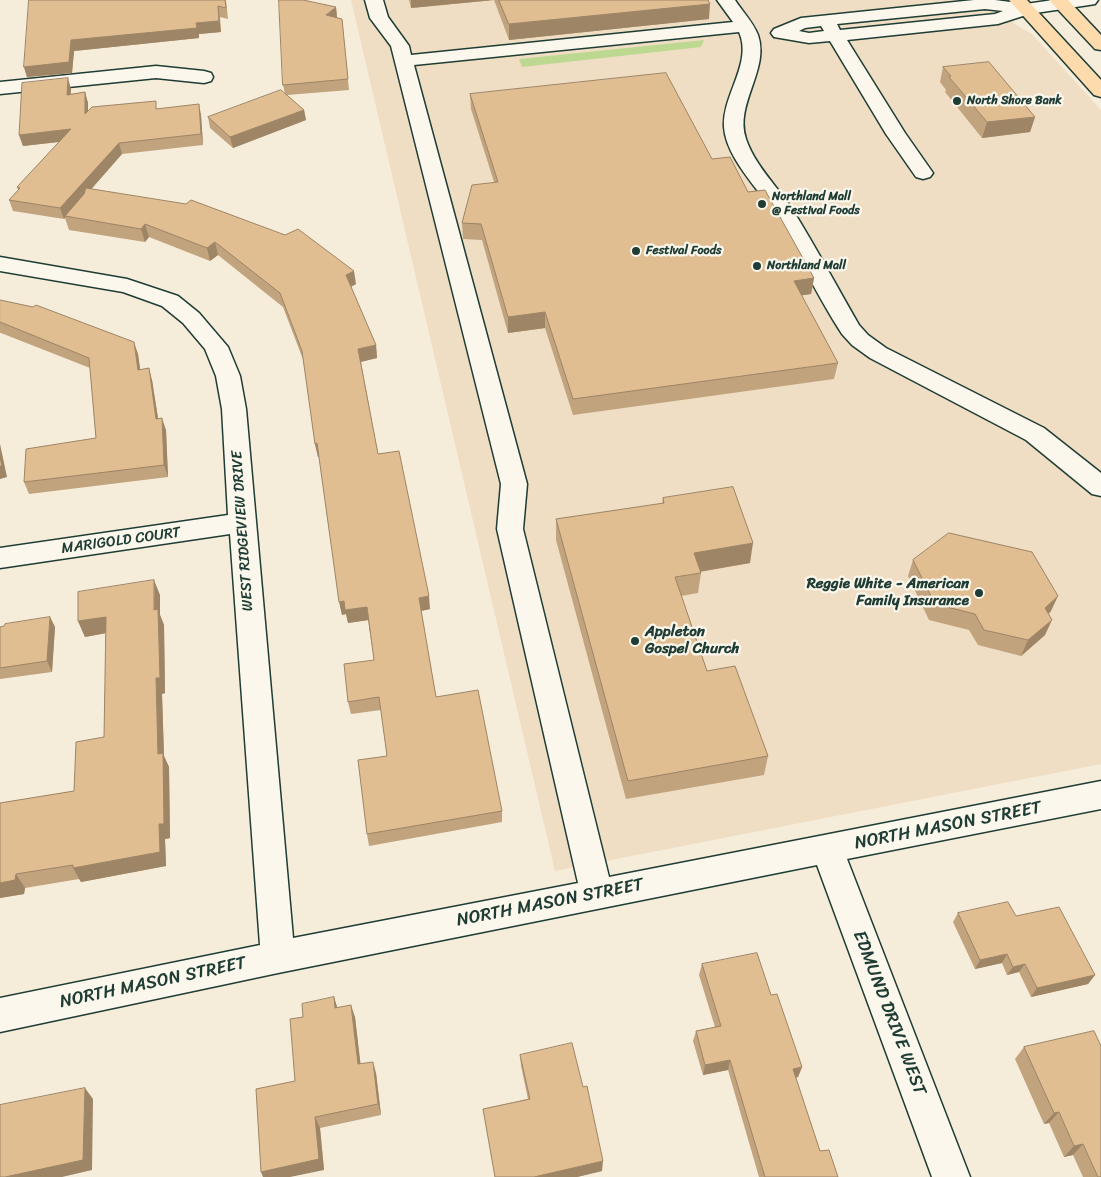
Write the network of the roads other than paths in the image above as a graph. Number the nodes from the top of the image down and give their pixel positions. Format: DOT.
graph roads {
  1 [pos="374,0"];
  2 [pos="726,0"];
  3 [pos="1089,0"];
  4 [pos="1060,2"];
  5 [pos="1022,5"];
  6 [pos="831,28"];
  7 [pos="746,31"];
  8 [pos="1101,45"];
  9 [pos="404,61"];
  10 [pos="204,77"];
  11 [pos="0,88"];
  12 [pos="1101,91"];
  13 [pos="923,173"];
  14 [pos="0,264"];
  15 [pos="1101,487"];
  16 [pos="242,523"];
  17 [pos="0,558"];
  18 [pos="1101,795"];
  19 [pos="827,850"];
  20 [pos="598,894"];
  21 [pos="278,957"];
  22 [pos="0,1015"];
  23 [pos="950,1177"];
  1 -- 9 [label="street"];
  2 -- 7 [label="street"];
  3 -- 4 [label="street"];
  4 -- 5 [label="street"];
  4 -- 8 [label="main road"];
  5 -- 6 [label="street"];
  5 -- 12 [label="main road"];
  6 -- 7 [label="street"];
  6 -- 13 [label="street"];
  7 -- 9 [label="street"];
  7 -- 15 [label="street"];
  9 -- 20 [label="street"];
  10 -- 11 [label="street"];
  14 -- 16 [label="street, WEST RIDGEVIEW DRIVE"];
  16 -- 17 [label="street, MARIGOLD COURT"];
  16 -- 21 [label="street, WEST RIDGEVIEW DRIVE"];
  18 -- 19 [label="street, NORTH MASON STREET"];
  19 -- 20 [label="street, NORTH MASON STREET"];
  19 -- 23 [label="street, EDMUND DRIVE WEST"];
  20 -- 21 [label="street, NORTH MASON STREET"];
  21 -- 22 [label="street, NORTH MASON STREET"];
}
